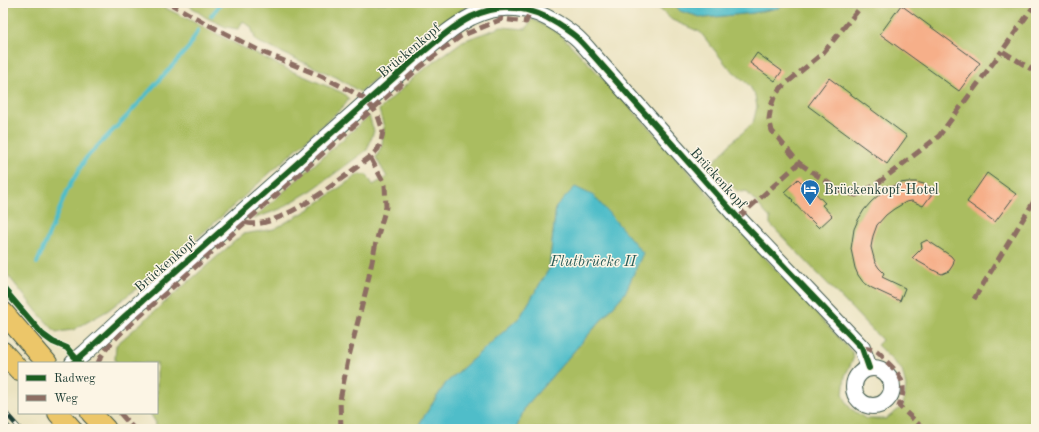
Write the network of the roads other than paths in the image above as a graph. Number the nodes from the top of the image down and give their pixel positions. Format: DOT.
graph roads {
  1 [pos="3,312"];
  2 [pos="3,352"];
  3 [pos="46,362"];
  4 [pos="74,362"];
  5 [pos="868,368"];
  6 [pos="18,369"];
  7 [pos="59,414"];
  8 [pos="92,414"];
  9 [pos="72,429"];
  10 [pos="106,429"];
  1 -- 3 [label="main road"];
  2 -- 6 [label="main road"];
  4 -- 5 [label="street, Brückenkopf"];
  7 -- 9 [label="main road"];
  8 -- 10 [label="main road"];
}
